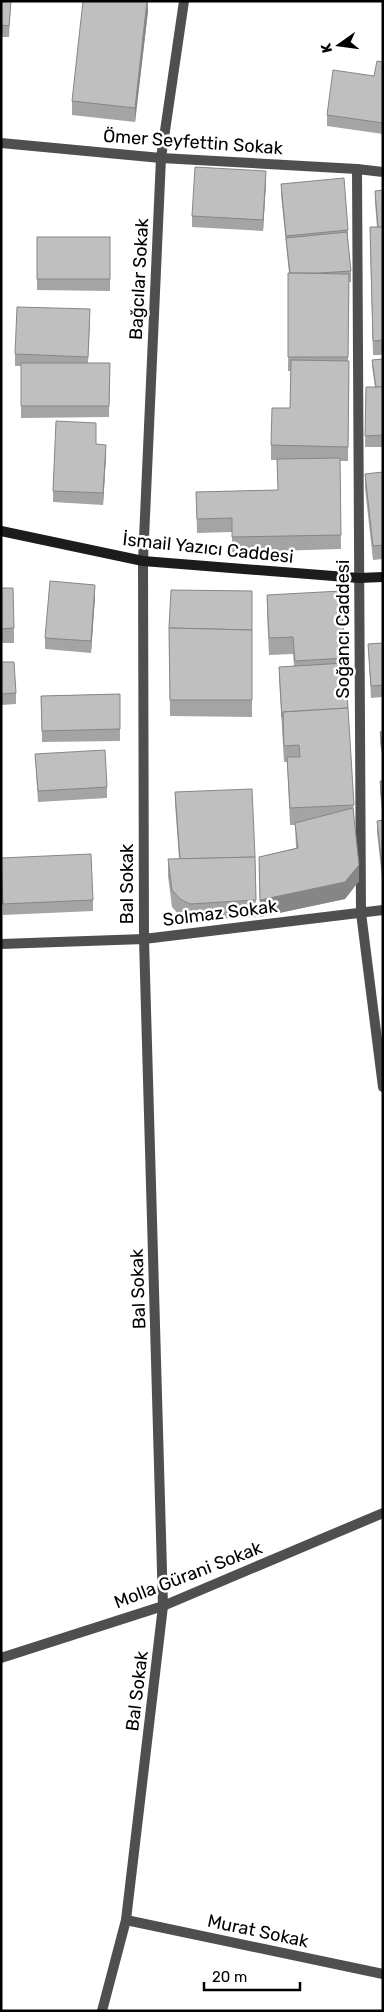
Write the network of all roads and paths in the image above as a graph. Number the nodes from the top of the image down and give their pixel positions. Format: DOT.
graph roads {
  1 [pos="184,1"];
  2 [pos="1,143"];
  3 [pos="161,158"];
  4 [pos="357,169"];
  5 [pos="383,172"];
  6 [pos="1,531"];
  7 [pos="143,561"];
  8 [pos="383,577"];
  9 [pos="358,578"];
  10 [pos="383,910"];
  11 [pos="360,913"];
  12 [pos="144,939"];
  13 [pos="1,944"];
  14 [pos="383,1087"];
  15 [pos="383,1513"];
  16 [pos="163,1606"];
  17 [pos="1,1658"];
  18 [pos="126,1920"];
  19 [pos="383,1974"];
  20 [pos="102,2011"];
  1 -- 3 [label="street, Bağcılar Sokak"];
  2 -- 3 [label="street, Ömer Seyfettin Sokak"];
  3 -- 4 [label="street, Ömer Seyfettin Sokak"];
  3 -- 7 [label="street, Bağcılar Sokak"];
  4 -- 5 [label="street, Ömer Seyfettin Sokak"];
  4 -- 9 [label="street, Soğancı Caddesi"];
  6 -- 7 [label="street, İsmail Yazıcı Caddesi"];
  7 -- 9 [label="street, İsmail Yazıcı Caddesi"];
  7 -- 12 [label="street, Bal Sokak"];
  8 -- 9 [label="street, İsmail Yazıcı Caddesi"];
  9 -- 11 [label="street, Soğancı Caddesi"];
  10 -- 11 [label="street, Solmaz Sokak"];
  11 -- 12 [label="street, Solmaz Sokak"];
  11 -- 14 [label="street, Soğancı Caddesi"];
  12 -- 13 [label="street, Solmaz Sokak"];
  12 -- 16 [label="street, Bal Sokak"];
  15 -- 16 [label="street, Molla Gürani Sokak"];
  16 -- 17 [label="street, Molla Gürani Sokak"];
  16 -- 18 [label="street, Bal Sokak"];
  18 -- 19 [label="street, Murat Sokak"];
  18 -- 20 [label="street, Bal Sokak"];
}
